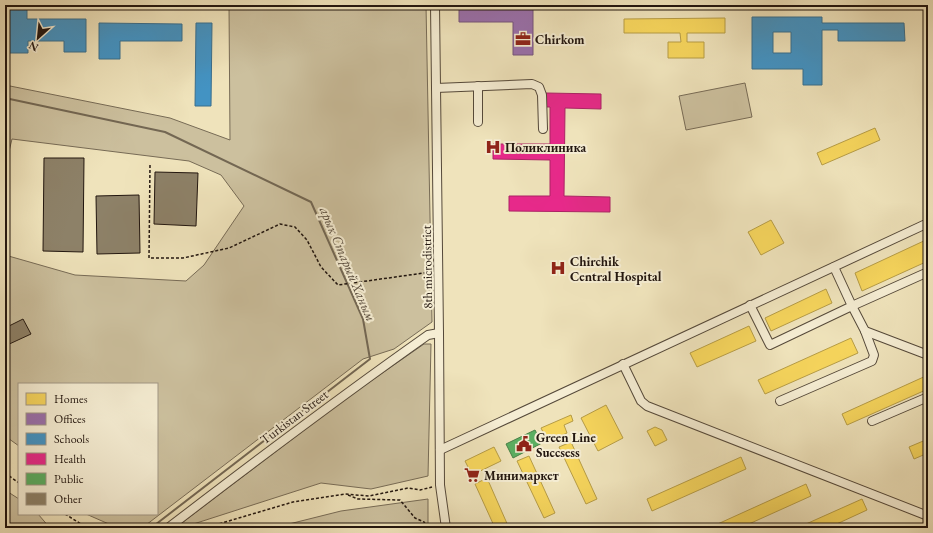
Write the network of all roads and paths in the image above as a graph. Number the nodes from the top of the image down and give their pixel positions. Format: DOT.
graph roads {
  1 [pos="435,5"];
  2 [pos="478,86"];
  3 [pos="436,88"];
  4 [pos="478,122"];
  5 [pos="543,129"];
  6 [pos="150,166"];
  7 [pos="928,223"];
  8 [pos="834,267"];
  9 [pos="439,271"];
  10 [pos="928,272"];
  11 [pos="750,305"];
  12 [pos="852,306"];
  13 [pos="865,331"];
  14 [pos="440,333"];
  15 [pos="928,355"];
  16 [pos="623,364"];
  17 [pos="928,397"];
  18 [pos="780,401"];
  19 [pos="872,422"];
  20 [pos="440,450"];
  21 [pos="5,473"];
  22 [pos="18,482"];
  23 [pos="440,485"];
  24 [pos="345,494"];
  25 [pos="67,515"];
  26 [pos="928,516"];
  27 [pos="99,528"];
  28 [pos="168,528"];
  29 [pos="205,528"];
  30 [pos="428,528"];
  31 [pos="446,528"];
  1 -- 3 [label="street, 8th microdistrict"];
  2 -- 3 [label="street"];
  2 -- 4 [label="street"];
  2 -- 5 [label="street"];
  3 -- 9 [label="street, 8th microdistrict"];
  6 -- 9 [label="path"];
  7 -- 8 [label="street"];
  8 -- 11 [label="street"];
  8 -- 12 [label="street"];
  9 -- 14 [label="street, 8th microdistrict"];
  10 -- 12 [label="street"];
  11 -- 12 [label="street"];
  11 -- 16 [label="street"];
  12 -- 13 [label="street"];
  13 -- 15 [label="street"];
  13 -- 18 [label="street"];
  14 -- 20 [label="street, 8th microdistrict"];
  14 -- 28 [label="street, Turkistan Street"];
  16 -- 20 [label="street"];
  16 -- 26 [label="street"];
  17 -- 19 [label="street"];
  20 -- 23 [label="street, 8th microdistrict"];
  21 -- 22 [label="path"];
  23 -- 24 [label="path"];
  23 -- 31 [label="street, 8th microdistrict"];
  24 -- 29 [label="path"];
  24 -- 30 [label="path"];
  25 -- 27 [label="path"];
}
